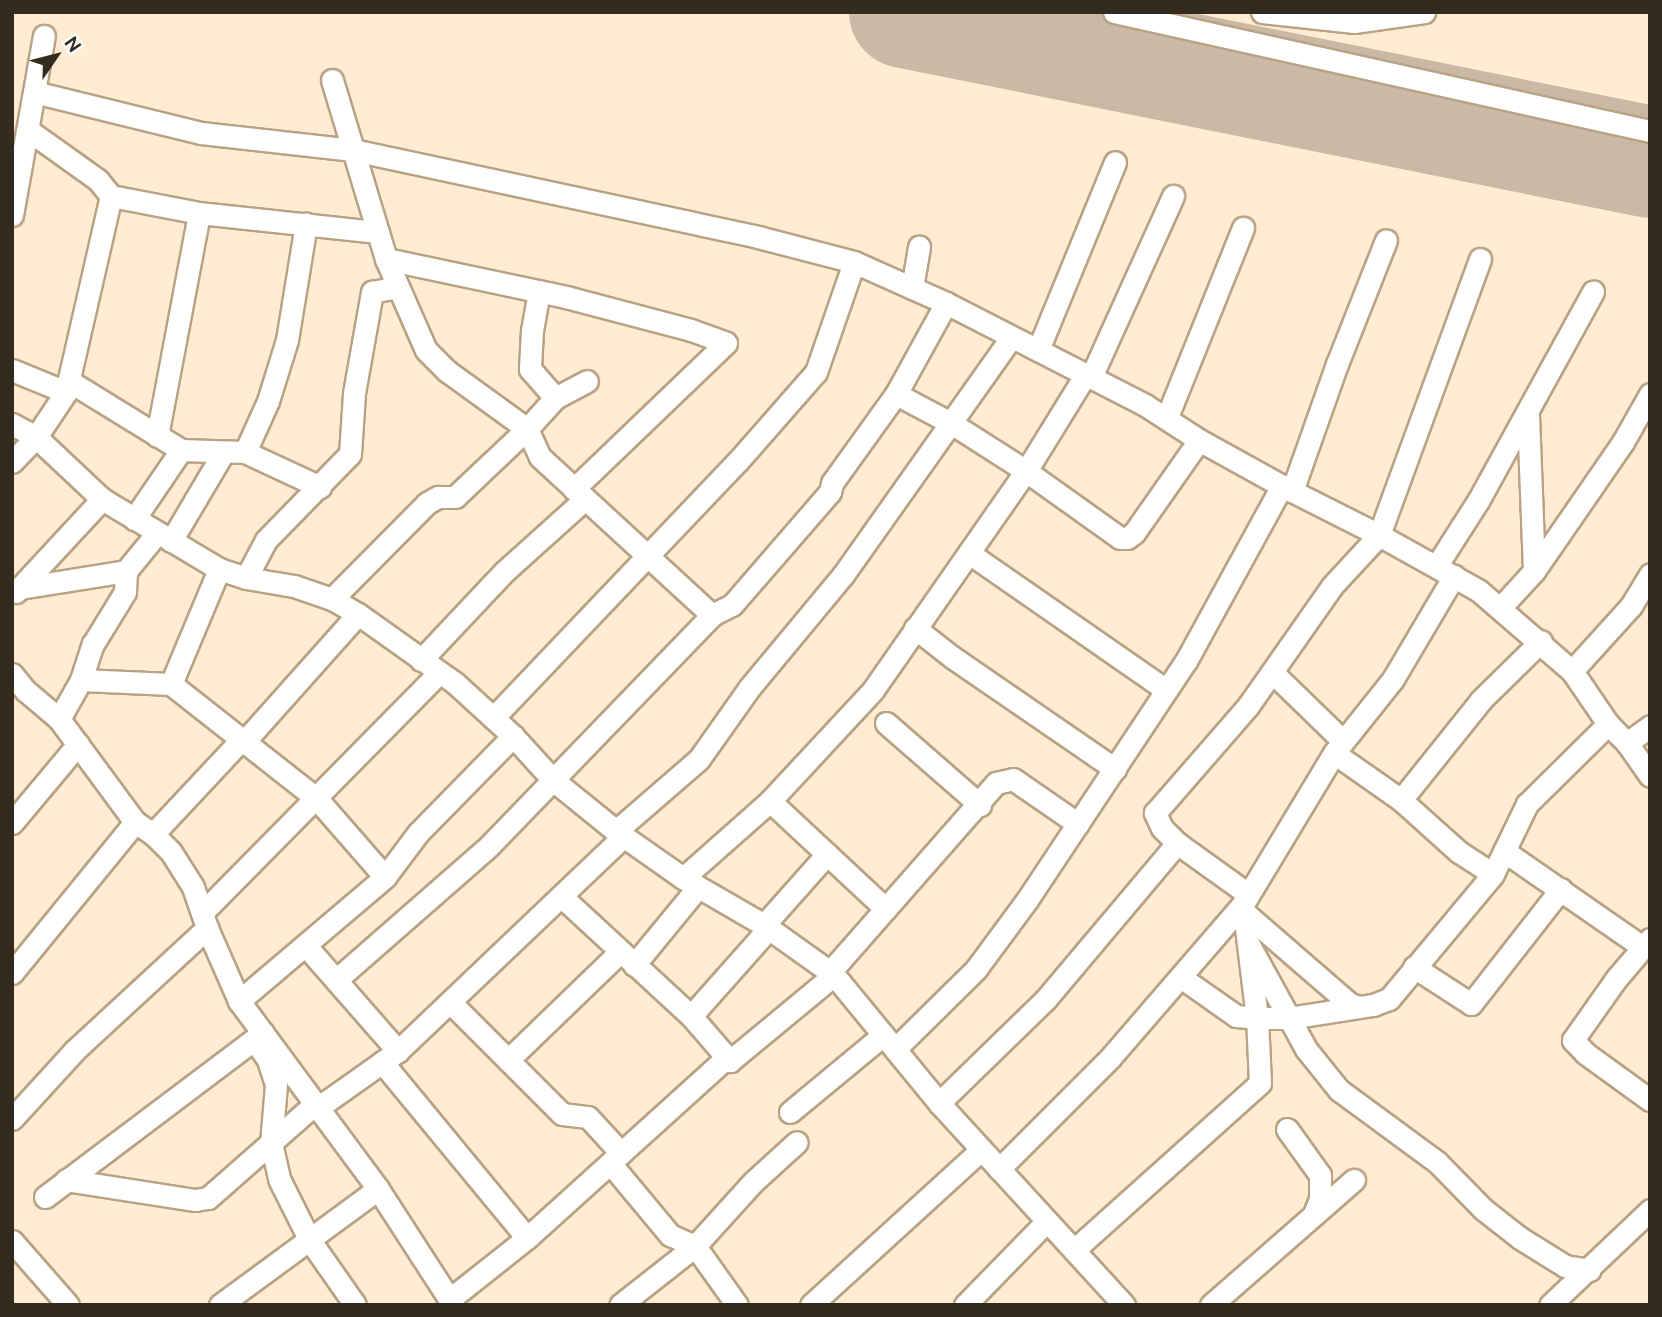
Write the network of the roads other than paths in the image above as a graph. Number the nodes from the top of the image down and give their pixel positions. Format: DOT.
graph roads {
  1 [pos="1114,12"];
  2 [pos="1262,12"];
  3 [pos="1424,12"];
  4 [pos="44,36"];
  5 [pos="332,80"];
  6 [pos="34,92"];
  7 [pos="27,130"];
  8 [pos="1650,131"];
  9 [pos="353,150"];
  10 [pos="1115,162"];
  11 [pos="1173,196"];
  12 [pos="111,197"];
  13 [pos="199,213"];
  14 [pos="12,215"];
  15 [pos="306,224"];
  16 [pos="1243,228"];
  17 [pos="378,232"];
  18 [pos="1386,240"];
  19 [pos="919,247"];
  20 [pos="386,259"];
  21 [pos="1480,259"];
  22 [pos="854,262"];
  23 [pos="398,287"];
  24 [pos="912,288"];
  25 [pos="539,291"];
  26 [pos="1593,292"];
  27 [pos="946,303"];
  28 [pos="1011,338"];
  29 [pos="1038,350"];
  30 [pos="12,370"];
  31 [pos="1088,376"];
  32 [pos="587,381"];
  33 [pos="68,386"];
  34 [pos="896,394"];
  35 [pos="1650,394"];
  36 [pos="555,397"];
  37 [pos="1528,411"];
  38 [pos="1167,417"];
  39 [pos="951,423"];
  40 [pos="12,424"];
  41 [pos="527,429"];
  42 [pos="157,436"];
  43 [pos="36,437"];
  44 [pos="1199,440"];
  45 [pos="181,450"];
  46 [pos="246,452"];
  47 [pos="223,453"];
  48 [pos="12,462"];
  49 [pos="1026,471"];
  50 [pos="320,487"];
  51 [pos="1287,489"];
  52 [pos="579,494"];
  53 [pos="102,499"];
  54 [pos="134,519"];
  55 [pos="1379,535"];
  56 [pos="164,537"];
  57 [pos="969,553"];
  58 [pos="646,555"];
  59 [pos="219,569"];
  60 [pos="125,571"];
  61 [pos="1445,571"];
  62 [pos="1534,571"];
  63 [pos="1650,574"];
  64 [pos="246,578"];
  65 [pos="16,592"];
  66 [pos="332,599"];
  67 [pos="1501,607"];
  68 [pos="358,614"];
  69 [pos="712,615"];
  70 [pos="915,628"];
  71 [pos="1541,641"];
  72 [pos="421,660"];
  73 [pos="1572,671"];
  74 [pos="1272,672"];
  75 [pos="439,673"];
  76 [pos="12,674"];
  77 [pos="81,680"];
  78 [pos="171,684"];
  79 [pos="1166,690"];
  80 [pos="19,696"];
  81 [pos="494,718"];
  82 [pos="59,719"];
  83 [pos="886,723"];
  84 [pos="1608,724"];
  85 [pos="1650,726"];
  86 [pos="513,736"];
  87 [pos="243,741"];
  88 [pos="1627,743"];
  89 [pos="78,744"];
  90 [pos="1339,747"];
  91 [pos="1115,769"];
  92 [pos="1650,776"];
  93 [pos="553,780"];
  94 [pos="317,799"];
  95 [pos="1401,800"];
  96 [pos="770,801"];
  97 [pos="980,805"];
  98 [pos="135,822"];
  99 [pos="12,823"];
  100 [pos="1079,824"];
  101 [pos="153,834"];
  102 [pos="620,834"];
  103 [pos="1177,843"];
  104 [pos="1504,850"];
  105 [pos="827,853"];
  106 [pos="1493,874"];
  107 [pos="385,877"];
  108 [pos="691,882"];
  109 [pos="1561,889"];
  110 [pos="562,897"];
  111 [pos="1246,904"];
  112 [pos="886,909"];
  113 [pos="204,920"];
  114 [pos="767,927"];
  115 [pos="1248,943"];
  116 [pos="1647,944"];
  117 [pos="306,946"];
  118 [pos="627,958"];
  119 [pos="1414,967"];
  120 [pos="12,973"];
  121 [pos="832,973"];
  122 [pos="1182,978"];
  123 [pos="336,980"];
  124 [pos="239,1001"];
  125 [pos="450,1002"];
  126 [pos="1359,1007"];
  127 [pos="691,1016"];
  128 [pos="1256,1018"];
  129 [pos="1289,1018"];
  130 [pos="258,1036"];
  131 [pos="889,1042"];
  132 [pos="390,1056"];
  133 [pos="726,1058"];
  134 [pos="508,1060"];
  135 [pos="1649,1098"];
  136 [pos="939,1103"];
  137 [pos="317,1105"];
  138 [pos="790,1112"];
  139 [pos="12,1119"];
  140 [pos="1287,1129"];
  141 [pos="797,1142"];
  142 [pos="271,1143"];
  143 [pos="981,1150"];
  144 [pos="615,1158"];
  145 [pos="999,1169"];
  146 [pos="66,1180"];
  147 [pos="1354,1180"];
  148 [pos="378,1189"];
  149 [pos="45,1196"];
  150 [pos="1314,1214"];
  151 [pos="1047,1221"];
  152 [pos="1645,1225"];
  153 [pos="527,1238"];
  154 [pos="309,1239"];
  155 [pos="12,1241"];
  156 [pos="695,1246"];
  157 [pos="1074,1250"];
  158 [pos="1590,1269"];
  159 [pos="452,1302"];
  160 [pos="1117,1302"];
  161 [pos="227,1303"];
  162 [pos="68,1305"];
  163 [pos="355,1305"];
  164 [pos="620,1305"];
  165 [pos="737,1305"];
  166 [pos="811,1305"];
  167 [pos="965,1305"];
  168 [pos="1211,1305"];
  169 [pos="1550,1305"];
  1 -- 8 [label="street"];
  2 -- 3 [label="street"];
  4 -- 6 [label="street"];
  5 -- 9 [label="street"];
  6 -- 7 [label="street"];
  6 -- 9 [label="street"];
  7 -- 12 [label="street"];
  7 -- 14 [label="street"];
  9 -- 17 [label="street"];
  9 -- 22 [label="street"];
  10 -- 29 [label="street"];
  11 -- 31 [label="street"];
  12 -- 13 [label="street"];
  12 -- 33 [label="street"];
  13 -- 15 [label="street"];
  13 -- 42 [label="street"];
  15 -- 17 [label="street"];
  15 -- 46 [label="street"];
  16 -- 38 [label="street"];
  17 -- 20 [label="street"];
  18 -- 51 [label="street"];
  19 -- 24 [label="street"];
  20 -- 23 [label="street"];
  20 -- 25 [label="street"];
  21 -- 55 [label="street"];
  22 -- 24 [label="street"];
  22 -- 58 [label="street"];
  23 -- 41 [label="street"];
  23 -- 50 [label="street"];
  24 -- 27 [label="street"];
  25 -- 36 [label="street"];
  25 -- 52 [label="street"];
  26 -- 37 [label="street"];
  27 -- 28 [label="street"];
  27 -- 34 [label="street"];
  28 -- 29 [label="street"];
  28 -- 39 [label="street"];
  29 -- 31 [label="street"];
  30 -- 33 [label="street"];
  31 -- 38 [label="street"];
  31 -- 49 [label="street"];
  32 -- 36 [label="street"];
  33 -- 42 [label="street"];
  33 -- 43 [label="street"];
  34 -- 39 [label="street"];
  34 -- 69 [label="street"];
  35 -- 62 [label="street"];
  36 -- 41 [label="street"];
  37 -- 61 [label="street"];
  37 -- 62 [label="street"];
  38 -- 44 [label="street"];
  39 -- 49 [label="street"];
  39 -- 102 [label="street"];
  40 -- 43 [label="street"];
  41 -- 52 [label="street"];
  41 -- 66 [label="street"];
  42 -- 45 [label="street"];
  43 -- 48 [label="street"];
  43 -- 53 [label="street"];
  44 -- 49 [label="street"];
  44 -- 51 [label="street"];
  45 -- 47 [label="street"];
  45 -- 54 [label="street"];
  46 -- 47 [label="street"];
  46 -- 50 [label="street"];
  47 -- 56 [label="street"];
  49 -- 57 [label="street"];
  50 -- 64 [label="street"];
  51 -- 55 [label="street"];
  51 -- 79 [label="street"];
  52 -- 58 [label="street"];
  52 -- 72 [label="street"];
  53 -- 54 [label="street"];
  53 -- 65 [label="street"];
  54 -- 56 [label="street"];
  55 -- 61 [label="street"];
  55 -- 74 [label="street"];
  56 -- 59 [label="street"];
  56 -- 60 [label="street"];
  57 -- 70 [label="street"];
  57 -- 79 [label="street"];
  58 -- 69 [label="street"];
  58 -- 81 [label="street"];
  59 -- 64 [label="street"];
  59 -- 78 [label="street"];
  60 -- 65 [label="street"];
  60 -- 77 [label="street"];
  61 -- 67 [label="street"];
  61 -- 90 [label="street"];
  62 -- 67 [label="street"];
  63 -- 73 [label="street"];
  64 -- 66 [label="street"];
  66 -- 68 [label="street"];
  67 -- 71 [label="street"];
  68 -- 72 [label="street"];
  68 -- 87 [label="street"];
  69 -- 93 [label="street"];
  70 -- 91 [label="street"];
  70 -- 96 [label="street"];
  71 -- 73 [label="street"];
  71 -- 95 [label="street"];
  72 -- 75 [label="street"];
  73 -- 84 [label="street"];
  74 -- 90 [label="street"];
  74 -- 103 [label="street"];
  75 -- 81 [label="street"];
  75 -- 94 [label="street"];
  76 -- 80 [label="street"];
  77 -- 78 [label="street"];
  77 -- 82 [label="street"];
  78 -- 87 [label="street"];
  79 -- 91 [label="street"];
  80 -- 82 [label="street"];
  81 -- 86 [label="street"];
  82 -- 89 [label="street"];
  83 -- 97 [label="street"];
  84 -- 88 [label="street"];
  84 -- 104 [label="street"];
  85 -- 88 [label="street"];
  86 -- 93 [label="street"];
  86 -- 107 [label="street"];
  87 -- 94 [label="street"];
  87 -- 101 [label="street"];
  88 -- 92 [label="street"];
  89 -- 98 [label="street"];
  89 -- 99 [label="street"];
  90 -- 95 [label="street"];
  90 -- 111 [label="street"];
  91 -- 100 [label="street"];
  93 -- 102 [label="street"];
  93 -- 123 [label="street"];
  94 -- 107 [label="street"];
  94 -- 113 [label="street"];
  95 -- 106 [label="street"];
  96 -- 105 [label="street"];
  96 -- 108 [label="street"];
  97 -- 100 [label="street"];
  97 -- 112 [label="street"];
  98 -- 101 [label="street"];
  98 -- 120 [label="street"];
  100 -- 131 [label="street"];
  101 -- 113 [label="street"];
  102 -- 108 [label="street"];
  102 -- 110 [label="street"];
  103 -- 111 [label="street"];
  103 -- 136 [label="street"];
  104 -- 106 [label="street"];
  104 -- 109 [label="street"];
  105 -- 112 [label="street"];
  105 -- 114 [label="street"];
  106 -- 119 [label="street"];
  107 -- 117 [label="street"];
  108 -- 114 [label="street"];
  108 -- 118 [label="street"];
  109 -- 116 [label="street"];
  109 -- 119 [label="street"];
  110 -- 118 [label="street"];
  110 -- 125 [label="street"];
  111 -- 115 [label="street"];
  111 -- 122 [label="street"];
  111 -- 126 [label="street"];
  112 -- 121 [label="street"];
  113 -- 124 [label="street"];
  113 -- 139 [label="street"];
  114 -- 121 [label="street"];
  114 -- 127 [label="street"];
  115 -- 128 [label="street"];
  115 -- 129 [label="street"];
  116 -- 135 [label="street"];
  117 -- 123 [label="street"];
  117 -- 124 [label="street"];
  118 -- 127 [label="street"];
  118 -- 134 [label="street"];
  119 -- 126 [label="street"];
  121 -- 131 [label="street"];
  121 -- 133 [label="street"];
  122 -- 128 [label="street"];
  122 -- 145 [label="street"];
  123 -- 132 [label="street"];
  124 -- 130 [label="street"];
  125 -- 132 [label="street"];
  125 -- 134 [label="street"];
  126 -- 129 [label="street"];
  127 -- 133 [label="street"];
  128 -- 129 [label="street"];
  128 -- 157 [label="street"];
  129 -- 158 [label="street"];
  130 -- 137 [label="street"];
  130 -- 142 [label="street"];
  130 -- 146 [label="street"];
  131 -- 136 [label="street"];
  131 -- 138 [label="street"];
  132 -- 137 [label="street"];
  132 -- 153 [label="street"];
  133 -- 144 [label="street"];
  134 -- 144 [label="street"];
  136 -- 143 [label="street"];
  137 -- 142 [label="street"];
  137 -- 148 [label="street"];
  140 -- 150 [label="street"];
  141 -- 156 [label="street"];
  142 -- 146 [label="street"];
  142 -- 154 [label="street"];
  143 -- 145 [label="street"];
  143 -- 166 [label="street"];
  144 -- 153 [label="street"];
  144 -- 156 [label="street"];
  145 -- 151 [label="street"];
  146 -- 149 [label="street"];
  147 -- 150 [label="street"];
  148 -- 154 [label="street"];
  148 -- 159 [label="street"];
  150 -- 168 [label="street"];
  151 -- 157 [label="street"];
  151 -- 167 [label="street"];
  152 -- 158 [label="street"];
  153 -- 159 [label="street"];
  154 -- 161 [label="street"];
  154 -- 163 [label="street"];
  155 -- 162 [label="street"];
  156 -- 164 [label="street"];
  156 -- 165 [label="street"];
  157 -- 160 [label="street"];
  158 -- 169 [label="street"];
}
